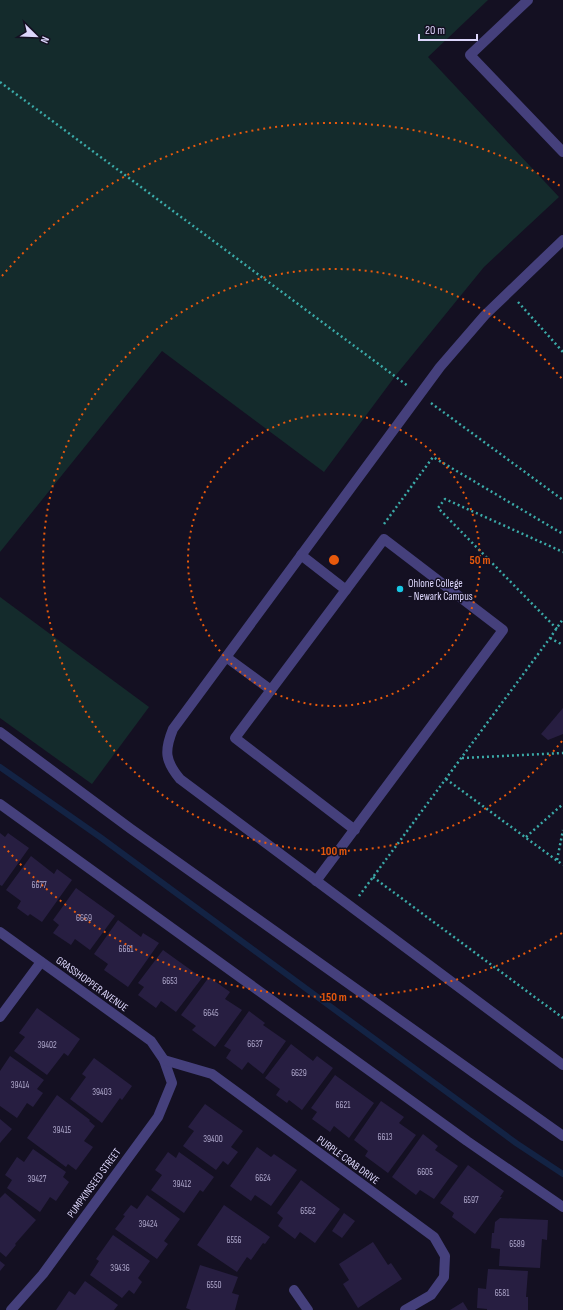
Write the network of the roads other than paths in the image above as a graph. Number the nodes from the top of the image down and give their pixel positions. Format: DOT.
graph roads {
  1 [pos="528,0"];
  2 [pos="563,152"];
  3 [pos="563,240"];
  4 [pos="301,555"];
  5 [pos="346,590"];
  6 [pos="226,657"];
  7 [pos="271,690"];
  8 [pos="0,732"];
  9 [pos="0,804"];
  10 [pos="355,830"];
  11 [pos="316,881"];
  12 [pos="0,932"];
  13 [pos="41,962"];
  14 [pos="0,1017"];
  15 [pos="164,1060"];
  16 [pos="563,1065"];
  17 [pos="563,1136"];
  18 [pos="563,1207"];
  19 [pos="294,1290"];
  20 [pos="11,1310"];
  21 [pos="308,1310"];
  22 [pos="405,1310"];
  1 -- 2 [label="street"];
  3 -- 4 [label="street"];
  4 -- 5 [label="street"];
  4 -- 6 [label="street"];
  5 -- 7 [label="street"];
  5 -- 10 [label="street"];
  6 -- 7 [label="street"];
  6 -- 11 [label="street"];
  7 -- 10 [label="street"];
  8 -- 17 [label="street"];
  9 -- 18 [label="street"];
  10 -- 11 [label="street"];
  11 -- 16 [label="street"];
  12 -- 13 [label="street, GRASSHOPPER AVENUE"];
  13 -- 14 [label="street"];
  13 -- 15 [label="street, GRASSHOPPER AVENUE"];
  15 -- 20 [label="street, PUMPKINSEED STREET"];
  15 -- 22 [label="street, PURPLE CRAB DRIVE"];
  19 -- 21 [label="street"];
}
